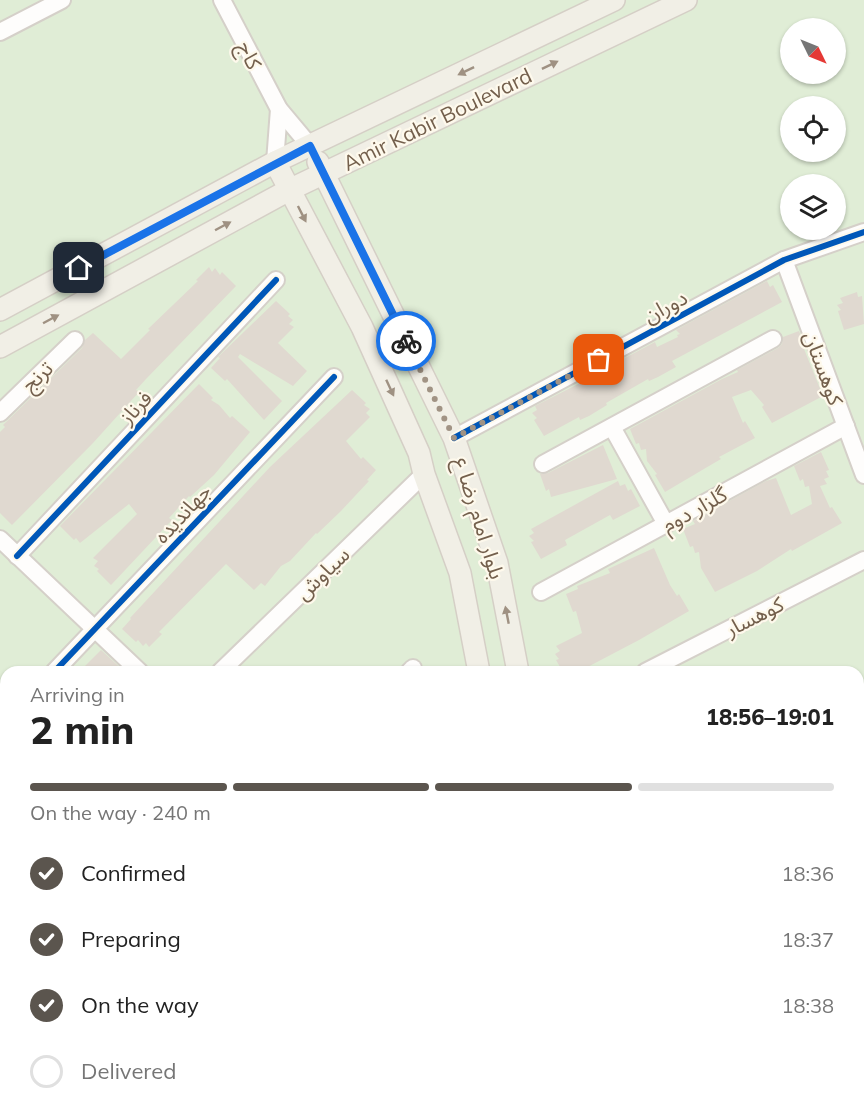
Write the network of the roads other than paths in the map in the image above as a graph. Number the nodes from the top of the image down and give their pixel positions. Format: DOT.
graph roads {
  1 [pos="62,0"];
  2 [pos="222,0"];
  3 [pos="614,0"];
  4 [pos="686,0"];
  5 [pos="0,32"];
  6 [pos="279,109"];
  7 [pos="310,146"];
  8 [pos="275,162"];
  9 [pos="323,174"];
  10 [pos="289,190"];
  11 [pos="864,232"];
  12 [pos="784,260"];
  13 [pos="276,280"];
  14 [pos="0,310"];
  15 [pos="773,339"];
  16 [pos="75,340"];
  17 [pos="0,346"];
  18 [pos="334,377"];
  19 [pos="0,413"];
  20 [pos="846,426"];
  21 [pos="612,427"];
  22 [pos="454,438"];
  23 [pos="543,464"];
  24 [pos="864,473"];
  25 [pos="424,474"];
  26 [pos="666,524"];
  27 [pos="0,539"];
  28 [pos="17,556"];
  29 [pos="864,560"];
  30 [pos="541,591"];
  31 [pos="95,630"];
  32 [pos="60,666"];
  33 [pos="134,666"];
  34 [pos="226,666"];
  35 [pos="478,666"];
  36 [pos="517,666"];
  37 [pos="657,666"];
  1 -- 5 [label="street"];
  2 -- 6 [label="street, کاج"];
  3 -- 7 [label="main road, Amir Kabir Boulevard, one-way"];
  9 -- 4 [label="main road, Amir Kabir Boulevard, one-way"];
  6 -- 7 [label="street, کاج"];
  6 -- 8 [label="street"];
  7 -- 8 [label="main road, Amir Kabir Boulevard"];
  7 -- 9 [label="main road, بلوار امام رضا ع"];
  8 -- 10 [label="main road, بلوار امام رضا ع"];
  8 -- 14 [label="main road, Amir Kabir Boulevard"];
  9 -- 10 [label="main road, Amir Kabir Boulevard"];
  9 -- 22 [label="main road, بلوار امام رضا ع"];
  17 -- 10 [label="main road, Amir Kabir Boulevard, one-way"];
  10 -- 25 [label="main road, بلوار امام رضا ع, one-way"];
  11 -- 12 [label="street, دوران"];
  12 -- 20 [label="street, کوهستان"];
  12 -- 22 [label="street, دوران"];
  13 -- 28 [label="street, فرناز"];
  15 -- 21 [label="street"];
  16 -- 19 [label="street, ترنج"];
  18 -- 31 [label="street, جهاندیده"];
  20 -- 24 [label="street, کوهستان"];
  20 -- 26 [label="street, گلزار دوم"];
  21 -- 23 [label="street"];
  21 -- 26 [label="street"];
  36 -- 22 [label="main road, بلوار امام رضا ع, one-way"];
  25 -- 34 [label="street, سیاوش"];
  25 -- 35 [label="main road, بلوار امام رضا ع"];
  26 -- 30 [label="street, گلزار دوم"];
  27 -- 28 [label="street"];
  28 -- 31 [label="street"];
  29 -- 37 [label="street, کوهسار"];
  31 -- 32 [label="street, جهاندیده"];
  31 -- 33 [label="street"];
}
